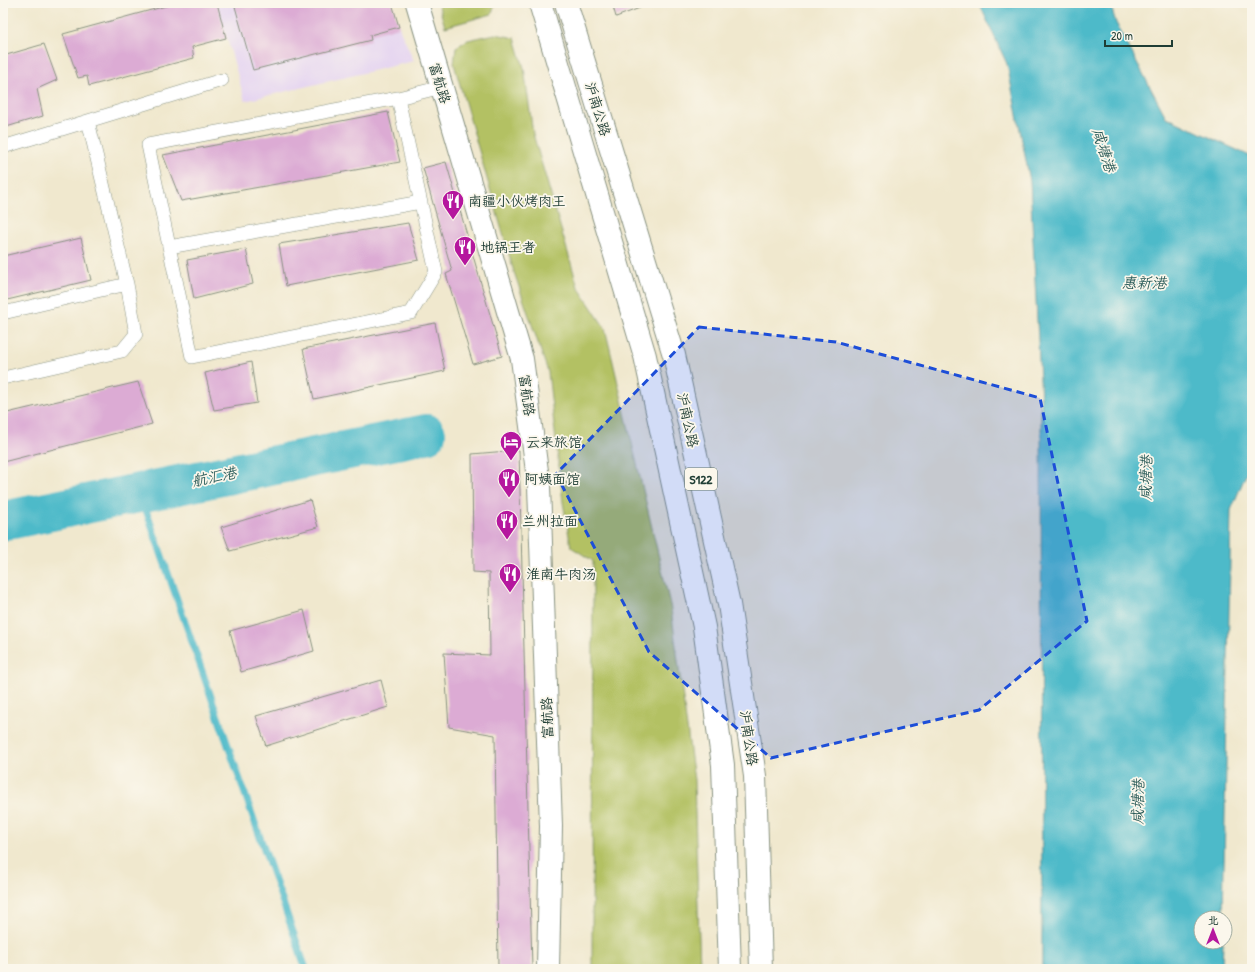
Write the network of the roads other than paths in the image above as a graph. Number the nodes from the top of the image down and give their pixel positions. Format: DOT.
graph roads {
  1 [pos="417,3"];
  2 [pos="540,3"];
  3 [pos="566,3"];
  4 [pos="222,80"];
  5 [pos="442,87"];
  6 [pos="398,98"];
  7 [pos="88,122"];
  8 [pos="3,147"];
  9 [pos="421,202"];
  10 [pos="169,247"];
  11 [pos="127,284"];
  12 [pos="3,312"];
  13 [pos="3,378"];
  14 [pos="548,969"];
  15 [pos="730,969"];
  16 [pos="761,969"];
  1 -- 5 [label="main road, 富航路"];
  2 -- 15 [label="main road, 沪南公路 / S122"];
  3 -- 16 [label="main road, 沪南公路 / S122"];
  4 -- 7 [label="lane"];
  5 -- 6 [label="lane"];
  5 -- 14 [label="main road, 富航路"];
  6 -- 9 [label="lane"];
  6 -- 10 [label="lane"];
  7 -- 8 [label="lane"];
  7 -- 11 [label="lane"];
  9 -- 10 [label="lane"];
  9 -- 10 [label="lane"];
  11 -- 12 [label="lane"];
  11 -- 13 [label="lane"];
}
